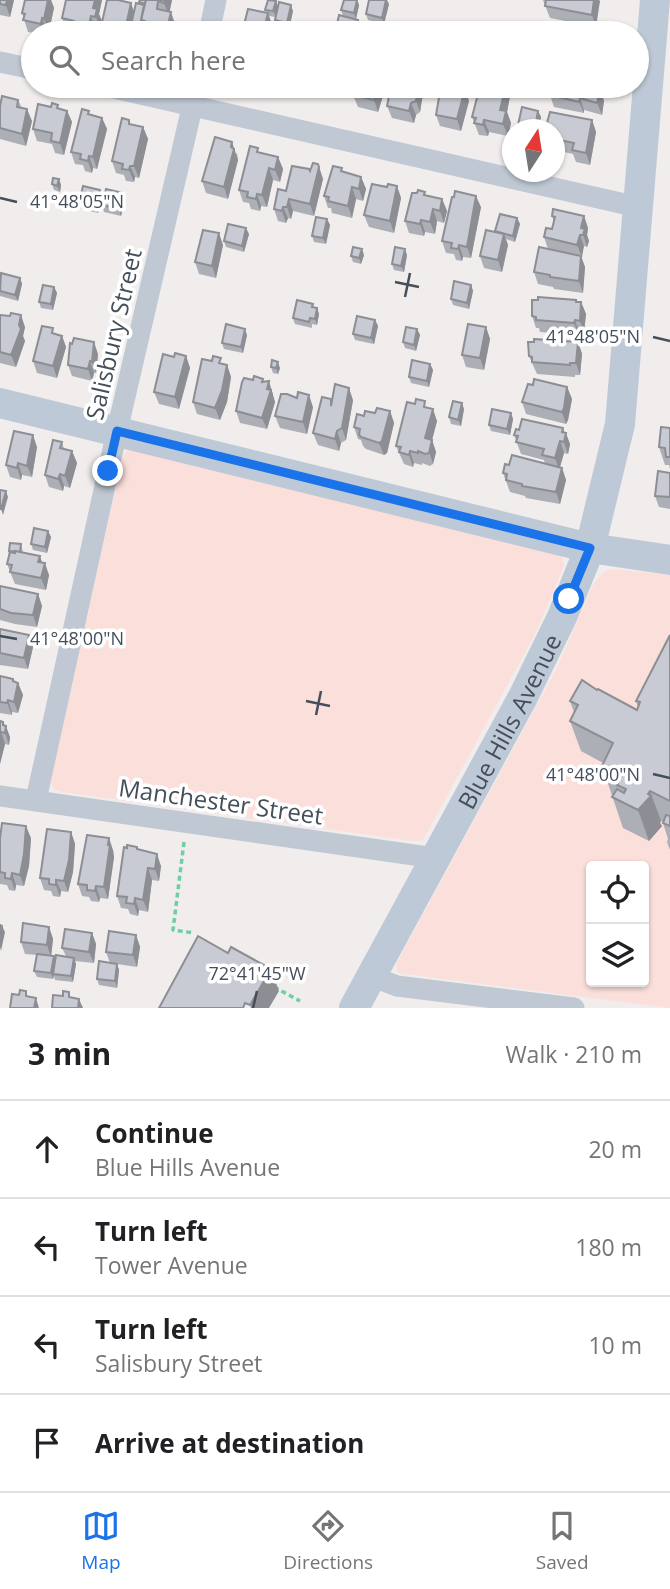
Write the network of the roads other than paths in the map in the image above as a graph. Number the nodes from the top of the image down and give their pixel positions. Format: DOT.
graph roads {
  1 [pos="216,0"];
  2 [pos="655,0"];
  3 [pos="212,21"];
  4 [pos="0,62"];
  5 [pos="21,66"];
  6 [pos="649,73"];
  7 [pos="195,98"];
  8 [pos="203,98"];
  9 [pos="647,98"];
  10 [pos="638,207"];
  11 [pos="0,403"];
  12 [pos="117,431"];
  13 [pos="590,548"];
  14 [pos="670,560"];
  15 [pos="0,796"];
  16 [pos="36,800"];
  17 [pos="435,858"];
  18 [pos="371,976"];
  19 [pos="354,1008"];
  20 [pos="574,1008"];
  1 -- 3 [label="street"];
  2 -- 6 [label="main road, Blue Hills Avenue"];
  4 -- 5 [label="street"];
  7 -- 12 [label="street, Salisbury Street"];
  8 -- 10 [label="street"];
  9 -- 10 [label="main road, Blue Hills Avenue"];
  10 -- 13 [label="main road, Blue Hills Avenue"];
  11 -- 12 [label="main road"];
  12 -- 13 [label="main road"];
  12 -- 16 [label="street, Salisbury Street"];
  13 -- 14 [label="main road"];
  13 -- 17 [label="main road, Blue Hills Avenue"];
  15 -- 16 [label="street, Manchester Street"];
  16 -- 17 [label="street, Manchester Street"];
  17 -- 18 [label="main road, Blue Hills Avenue"];
  18 -- 19 [label="main road, Blue Hills Avenue"];
  18 -- 20 [label="street"];
}
